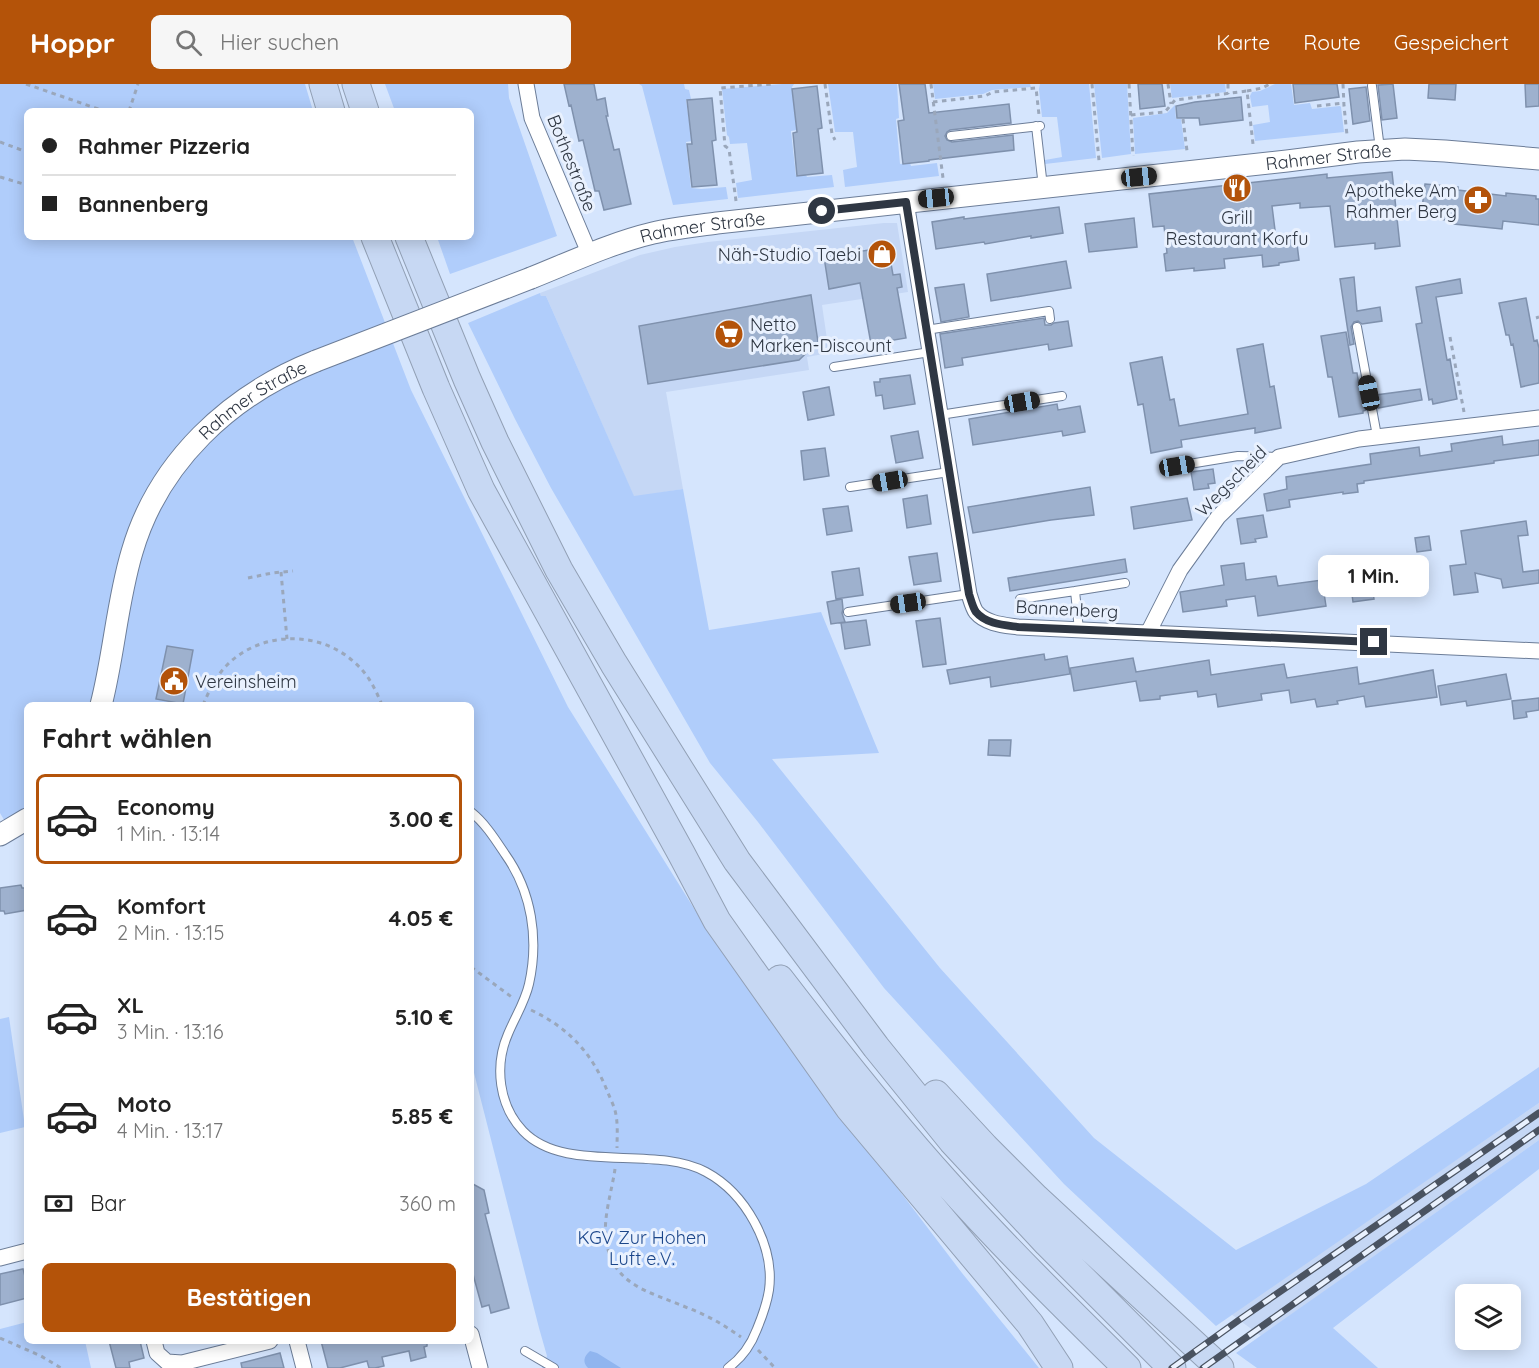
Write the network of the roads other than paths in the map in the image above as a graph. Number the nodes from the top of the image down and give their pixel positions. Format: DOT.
graph roads {
  1 [pos="323,84"];
  2 [pos="356,84"];
  3 [pos="526,84"];
  4 [pos="1372,86"];
  5 [pos="330,108"];
  6 [pos="364,108"];
  7 [pos="951,136"];
  8 [pos="1380,151"];
  9 [pos="1539,159"];
  10 [pos="1043,187"];
  11 [pos="906,202"];
  12 [pos="376,240"];
  13 [pos="410,240"];
  14 [pos="590,255"];
  15 [pos="1050,319"];
  16 [pos="1357,327"];
  17 [pos="926,330"];
  18 [pos="930,352"];
  19 [pos="834,367"];
  20 [pos="1062,396"];
  21 [pos="940,415"];
  22 [pos="1539,418"];
  23 [pos="1377,436"];
  24 [pos="1278,458"];
  25 [pos="1177,466"];
  26 [pos="949,472"];
  27 [pos="850,487"];
  28 [pos="1125,582"];
  29 [pos="1074,591"];
  30 [pos="969,594"];
  31 [pos="1020,600"];
  32 [pos="848,612"];
  33 [pos="1079,630"];
  34 [pos="1148,633"];
  35 [pos="1539,651"];
  36 [pos="102,702"];
  37 [pos="474,814"];
  38 [pos="24,821"];
  39 [pos="0,835"];
  40 [pos="681,853"];
  41 [pos="876,1047"];
  42 [pos="24,1252"];
  43 [pos="0,1258"];
  44 [pos="1030,1324"];
  45 [pos="155,1344"];
  46 [pos="258,1344"];
  47 [pos="298,1344"];
  48 [pos="474,1344"];
  49 [pos="525,1351"];
  50 [pos="1219,1366"];
  51 [pos="304,1368"];
  52 [pos="480,1368"];
  53 [pos="554,1368"];
  54 [pos="728,1368"];
  55 [pos="1059,1368"];
  56 [pos="1077,1368"];
  57 [pos="1127,1368"];
  58 [pos="1172,1368"];
  1 -- 5 [label="highway"];
  2 -- 6 [label="highway"];
  3 -- 14 [label="street, Bothestraße"];
  4 -- 8 [label="lane"];
  7 -- 10 [label="lane"];
  8 -- 9 [label="main road, Rahmer Straße"];
  8 -- 10 [label="main road, Rahmer Straße"];
  10 -- 11 [label="main road, Rahmer Straße"];
  11 -- 14 [label="main road, Rahmer Straße"];
  11 -- 17 [label="street, Bannenberg"];
  12 -- 40 [label="highway"];
  13 -- 41 [label="highway"];
  14 -- 36 [label="main road, Rahmer Straße, bridge"];
  15 -- 17 [label="lane"];
  16 -- 23 [label="lane"];
  17 -- 18 [label="street, Bannenberg"];
  18 -- 19 [label="lane"];
  18 -- 21 [label="street, Bannenberg"];
  20 -- 21 [label="lane"];
  21 -- 26 [label="street, Bannenberg"];
  22 -- 23 [label="street, Wegscheid"];
  23 -- 24 [label="street, Wegscheid"];
  24 -- 25 [label="lane"];
  24 -- 34 [label="street, Wegscheid"];
  26 -- 27 [label="lane"];
  26 -- 30 [label="street, Bannenberg"];
  28 -- 29 [label="lane"];
  29 -- 31 [label="lane"];
  29 -- 33 [label="lane"];
  30 -- 32 [label="lane"];
  30 -- 33 [label="street, Bannenberg"];
  33 -- 34 [label="street, Bannenberg"];
  34 -- 35 [label="street, Bannenberg"];
  37 -- 54 [label="lane"];
  38 -- 39 [label="main road"];
  40 -- 44 [label="highway"];
  40 -- 57 [label="highway"];
  41 -- 50 [label="highway"];
  41 -- 58 [label="highway"];
  42 -- 43 [label="street"];
  44 -- 55 [label="highway"];
  44 -- 56 [label="highway"];
  45 -- 46 [label="street"];
  47 -- 51 [label="street"];
  48 -- 52 [label="street"];
  49 -- 53 [label="lane"];
}
